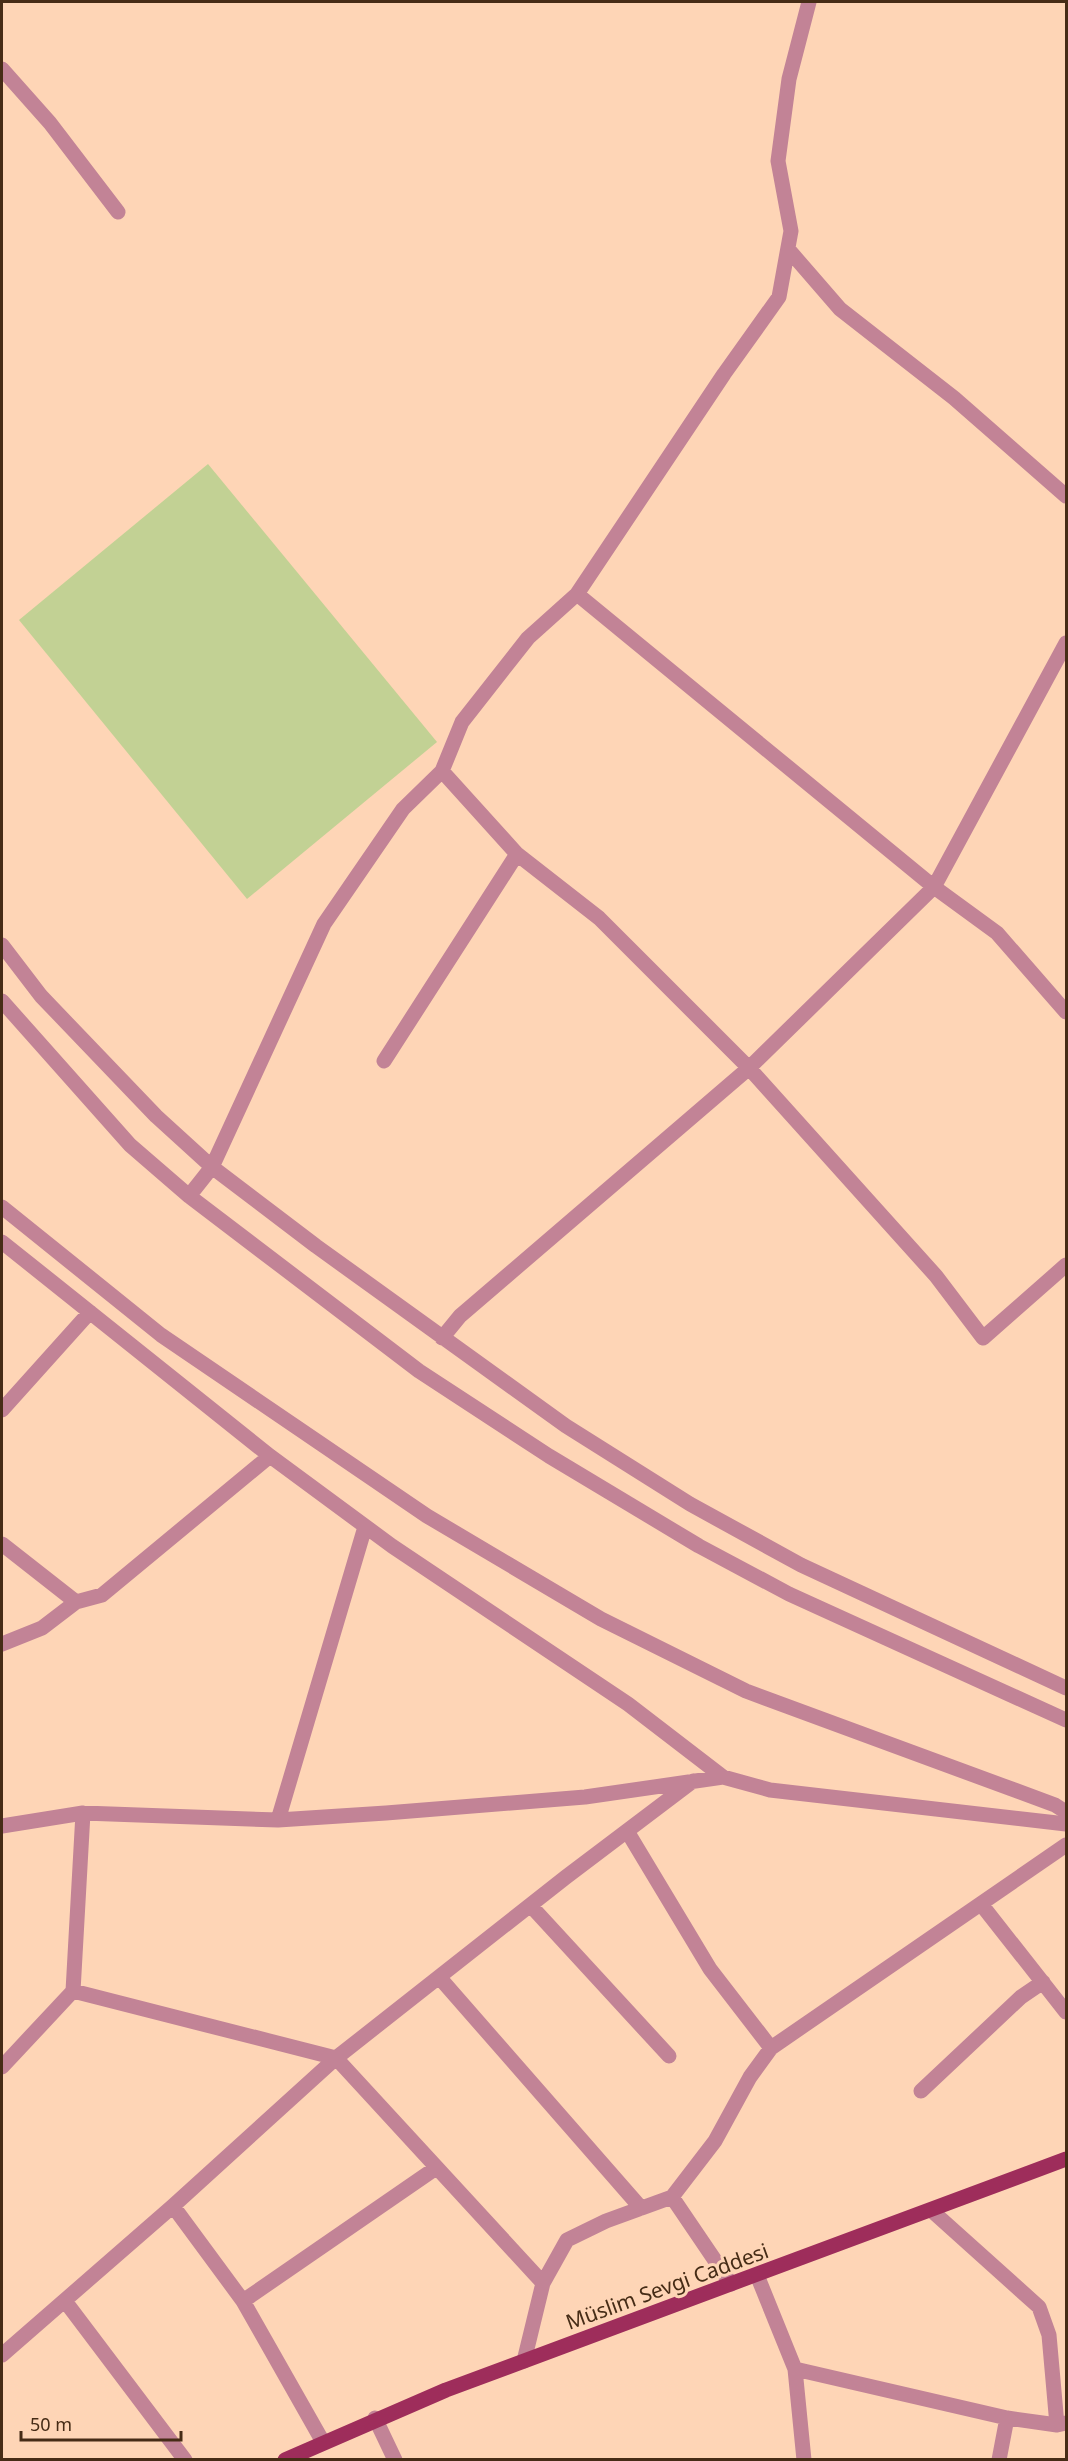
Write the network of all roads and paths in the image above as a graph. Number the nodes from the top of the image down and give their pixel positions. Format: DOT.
graph roads {
  1 [pos="809,2"];
  2 [pos="2,69"];
  3 [pos="118,212"];
  4 [pos="788,249"];
  5 [pos="1066,496"];
  6 [pos="577,594"];
  7 [pos="1066,643"];
  8 [pos="442,771"];
  9 [pos="517,854"];
  10 [pos="934,887"];
  11 [pos="2,945"];
  12 [pos="2,1001"];
  13 [pos="1066,1012"];
  14 [pos="384,1061"];
  15 [pos="749,1068"];
  16 [pos="212,1167"];
  17 [pos="189,1196"];
  18 [pos="2,1207"];
  19 [pos="2,1242"];
  20 [pos="1066,1265"];
  21 [pos="90,1312"];
  22 [pos="442,1338"];
  23 [pos="7,1392"];
  24 [pos="2,1410"];
  25 [pos="270,1456"];
  26 [pos="365,1527"];
  27 [pos="2,1544"];
  28 [pos="76,1602"];
  29 [pos="2,1644"];
  30 [pos="1066,1688"];
  31 [pos="1066,1720"];
  32 [pos="723,1777"];
  33 [pos="693,1781"];
  34 [pos="1066,1812"];
  35 [pos="83,1813"];
  36 [pos="278,1820"];
  37 [pos="1066,1824"];
  38 [pos="2,1826"];
  39 [pos="627,1831"];
  40 [pos="1066,1845"];
  41 [pos="981,1904"];
  42 [pos="531,1906"];
  43 [pos="439,1977"];
  44 [pos="1043,1982"];
  45 [pos="73,1991"];
  46 [pos="1066,2012"];
  47 [pos="771,2048"];
  48 [pos="669,2056"];
  49 [pos="336,2058"];
  50 [pos="2,2067"];
  51 [pos="921,2091"];
  52 [pos="1066,2159"];
  53 [pos="436,2168"];
  54 [pos="672,2197"];
  55 [pos="173,2206"];
  56 [pos="641,2208"];
  57 [pos="931,2210"];
  58 [pos="757,2275"];
  59 [pos="543,2283"];
  60 [pos="731,2284"];
  61 [pos="65,2301"];
  62 [pos="243,2301"];
  63 [pos="2,2355"];
  64 [pos="524,2361"];
  65 [pos="795,2369"];
  66 [pos="375,2418"];
  67 [pos="1007,2418"];
  68 [pos="1062,2424"];
  69 [pos="323,2442"];
  70 [pos="185,2460"];
  71 [pos="285,2460"];
  72 [pos="395,2460"];
  73 [pos="804,2460"];
  74 [pos="999,2460"];
  1 -- 4 [label="street"];
  2 -- 3 [label="street"];
  4 -- 5 [label="street"];
  4 -- 6 [label="street"];
  6 -- 8 [label="street"];
  6 -- 10 [label="street"];
  7 -- 10 [label="street"];
  8 -- 9 [label="street"];
  8 -- 16 [label="street"];
  9 -- 14 [label="street"];
  9 -- 15 [label="street"];
  10 -- 13 [label="street"];
  10 -- 15 [label="street"];
  11 -- 16 [label="street"];
  12 -- 17 [label="street"];
  15 -- 20 [label="street"];
  15 -- 22 [label="street"];
  16 -- 17 [label="street"];
  16 -- 22 [label="street"];
  17 -- 31 [label="street"];
  18 -- 34 [label="street"];
  19 -- 21 [label="street"];
  21 -- 23 [label="street"];
  21 -- 25 [label="street"];
  22 -- 30 [label="street"];
  23 -- 24 [label="street"];
  25 -- 26 [label="street"];
  25 -- 28 [label="street"];
  26 -- 32 [label="street"];
  26 -- 36 [label="street"];
  27 -- 28 [label="street"];
  28 -- 29 [label="street"];
  32 -- 33 [label="street"];
  32 -- 37 [label="street"];
  33 -- 36 [label="street"];
  33 -- 39 [label="street"];
  35 -- 36 [label="street"];
  35 -- 38 [label="street"];
  35 -- 45 [label="street"];
  39 -- 42 [label="street"];
  39 -- 47 [label="street"];
  40 -- 41 [label="street"];
  41 -- 44 [label="street"];
  41 -- 47 [label="street"];
  42 -- 43 [label="street"];
  42 -- 48 [label="street"];
  43 -- 49 [label="street"];
  43 -- 56 [label="street"];
  44 -- 46 [label="street"];
  44 -- 51 [label="street"];
  45 -- 49 [label="street"];
  45 -- 50 [label="street"];
  47 -- 54 [label="street"];
  49 -- 53 [label="street"];
  49 -- 55 [label="street"];
  52 -- 57 [label="main road, Müslim Sevgi Caddesi"];
  53 -- 59 [label="street"];
  53 -- 62 [label="street"];
  54 -- 56 [label="street"];
  54 -- 60 [label="street"];
  55 -- 61 [label="street"];
  55 -- 62 [label="street"];
  56 -- 59 [label="street"];
  57 -- 58 [label="main road, Müslim Sevgi Caddesi"];
  57 -- 68 [label="street"];
  58 -- 60 [label="main road, Müslim Sevgi Caddesi"];
  58 -- 65 [label="street"];
  59 -- 64 [label="street"];
  60 -- 64 [label="main road, Müslim Sevgi Caddesi"];
  61 -- 63 [label="street"];
  61 -- 70 [label="street"];
  62 -- 69 [label="street"];
  64 -- 66 [label="main road, Müslim Sevgi Caddesi"];
  65 -- 67 [label="street"];
  65 -- 73 [label="street"];
  66 -- 69 [label="main road, Müslim Sevgi Caddesi"];
  66 -- 72 [label="street"];
  67 -- 68 [label="street"];
  67 -- 74 [label="street"];
  69 -- 71 [label="main road, Müslim Sevgi Caddesi"];
}
